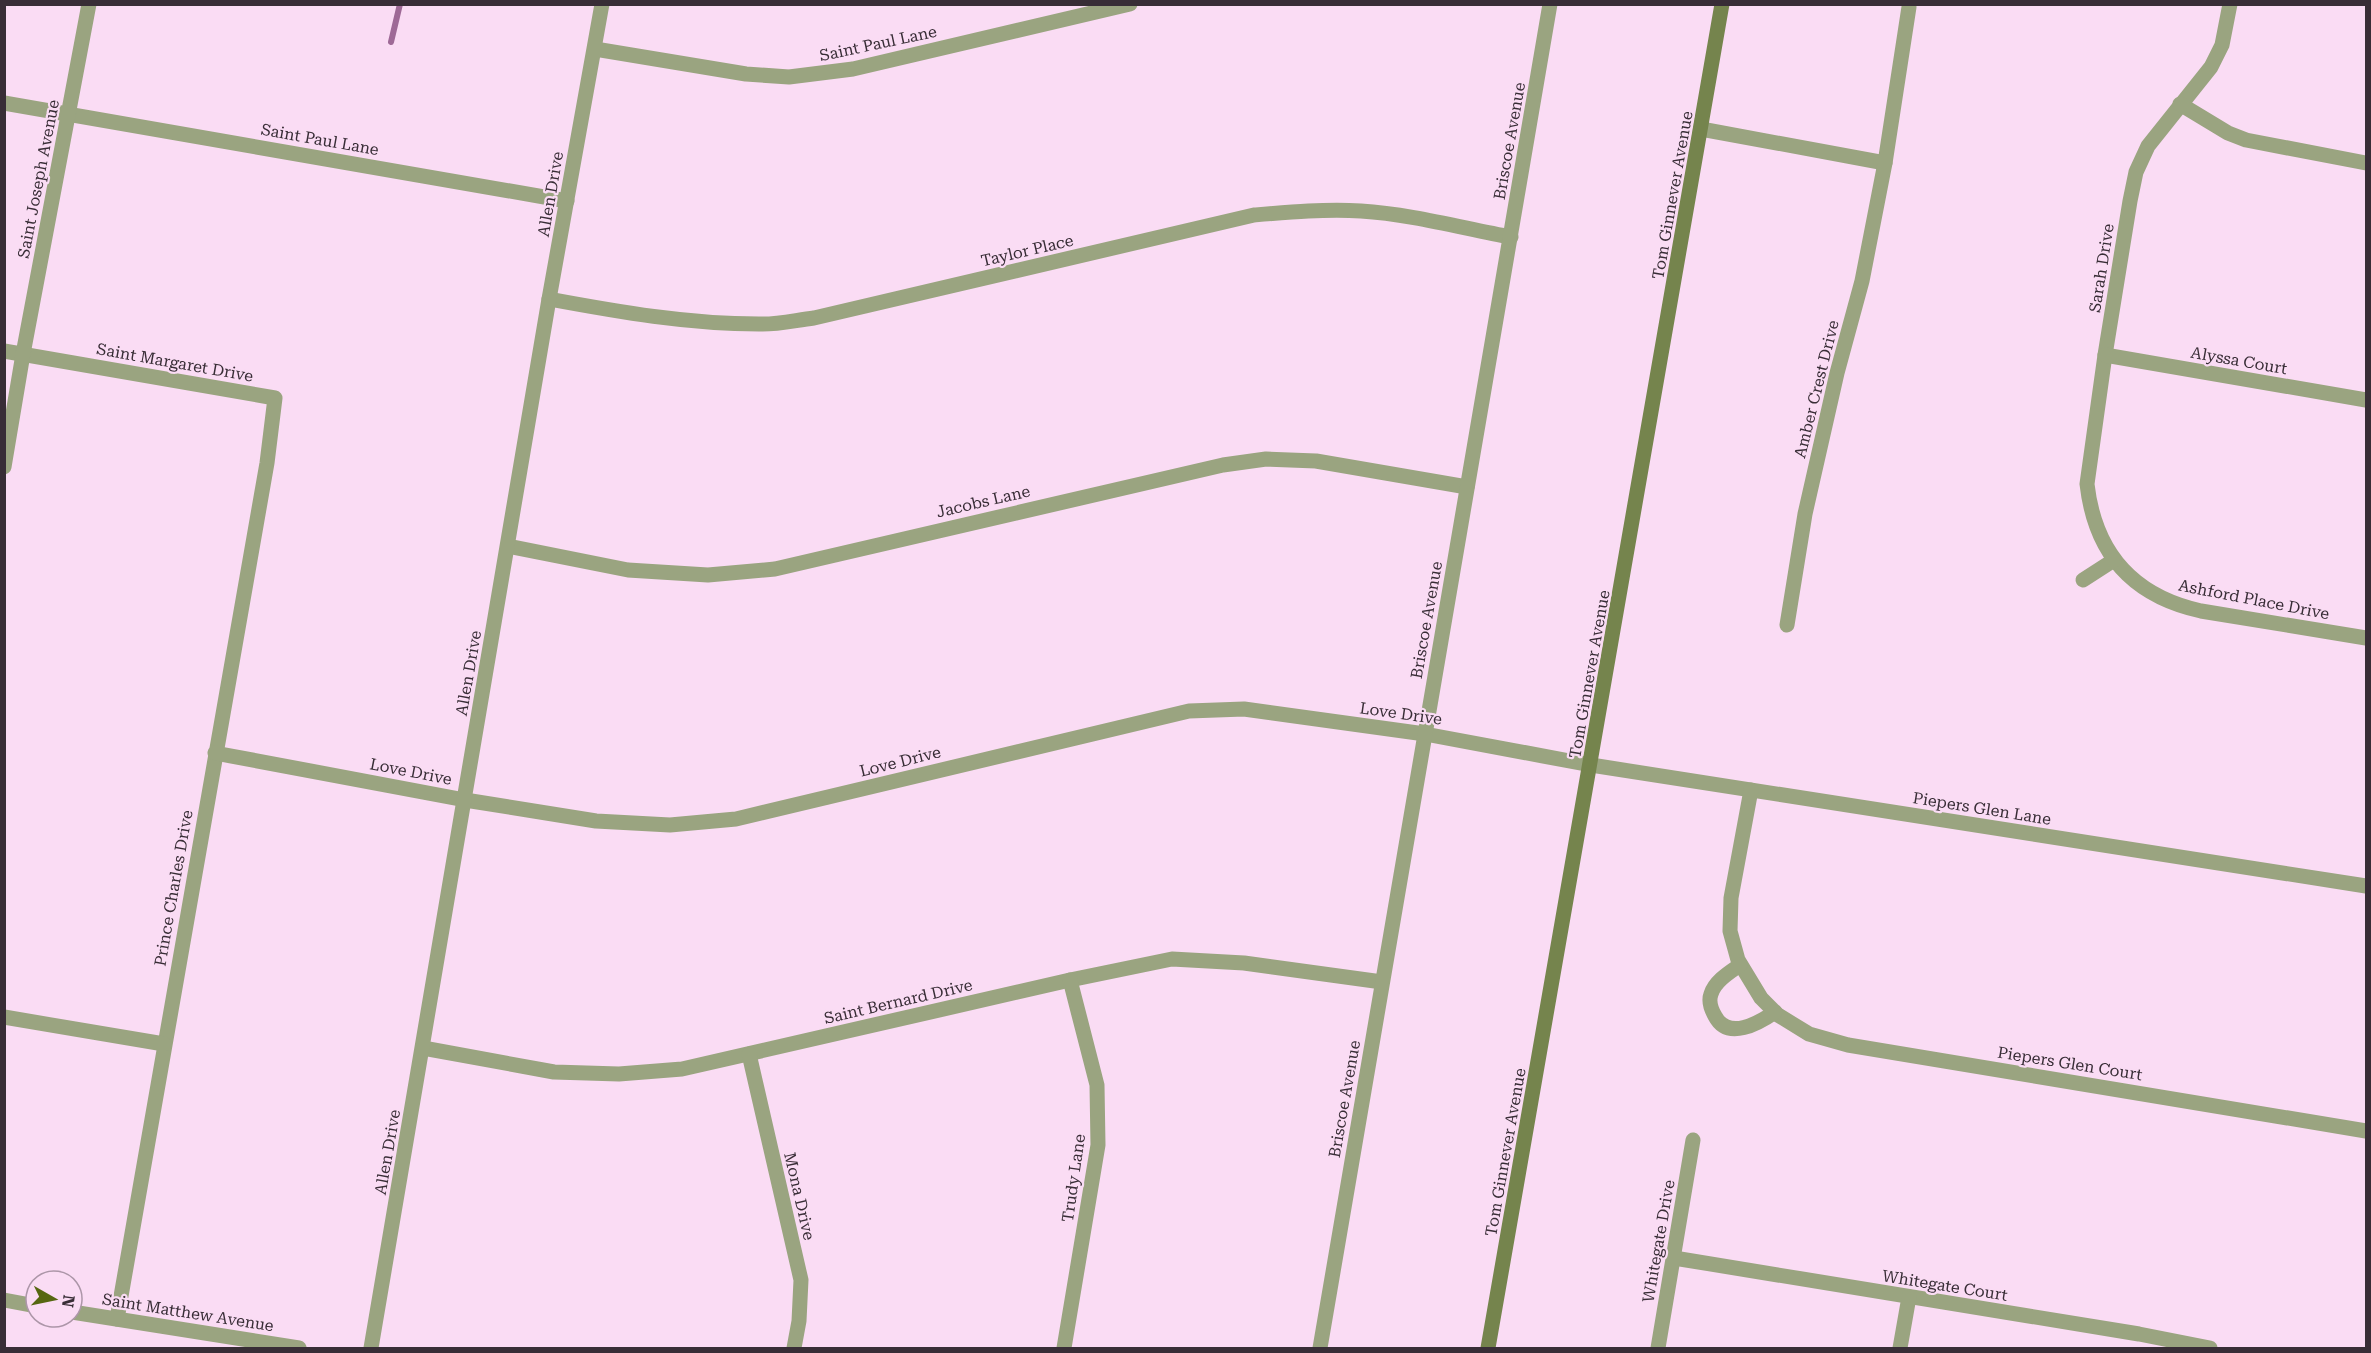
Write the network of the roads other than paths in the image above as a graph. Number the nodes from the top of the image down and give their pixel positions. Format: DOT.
graph roads {
  1 [pos="89,4"];
  2 [pos="602,4"];
  3 [pos="1130,4"];
  4 [pos="1550,4"];
  5 [pos="1722,4"];
  6 [pos="2230,4"];
  7 [pos="1910,7"];
  8 [pos="595,49"];
  9 [pos="4,103"];
  10 [pos="2180,104"];
  11 [pos="68,113"];
  12 [pos="1701,129"];
  13 [pos="2367,163"];
  14 [pos="1885,164"];
  15 [pos="567,201"];
  16 [pos="1511,237"];
  17 [pos="549,299"];
  18 [pos="4,351"];
  19 [pos="23,354"];
  20 [pos="2105,355"];
  21 [pos="2367,400"];
  22 [pos="267,463"];
  23 [pos="4,467"];
  24 [pos="1467,487"];
  25 [pos="508,546"];
  26 [pos="2114,560"];
  27 [pos="2083,580"];
  28 [pos="1786,625"];
  29 [pos="2367,638"];
  30 [pos="1425,734"];
  31 [pos="215,753"];
  32 [pos="1591,765"];
  33 [pos="1751,790"];
  34 [pos="465,800"];
  35 [pos="2367,886"];
  36 [pos="1740,965"];
  37 [pos="1070,980"];
  38 [pos="1382,982"];
  39 [pos="1775,1012"];
  40 [pos="4,1017"];
  41 [pos="164,1044"];
  42 [pos="423,1048"];
  43 [pos="749,1054"];
  44 [pos="2367,1131"];
  45 [pos="1693,1140"];
  46 [pos="1674,1258"];
  47 [pos="1909,1297"];
  48 [pos="4,1300"];
  49 [pos="24,1304"];
  50 [pos="84,1314"];
  51 [pos="117,1319"];
  52 [pos="2138,1341"];
  53 [pos="299,1348"];
  54 [pos="370,1348"];
  55 [pos="794,1348"];
  56 [pos="1064,1348"];
  57 [pos="1320,1348"];
  58 [pos="1488,1348"];
  59 [pos="1658,1348"];
  60 [pos="1900,1348"];
  61 [pos="2210,1348"];
  1 -- 11 [label="street, Saint Joseph Avenue"];
  2 -- 8 [label="street, Allen Drive"];
  3 -- 8 [label="street, Saint Paul Lane"];
  4 -- 16 [label="street, Briscoe Avenue"];
  5 -- 12 [label="main road, Tom Ginnever Avenue"];
  6 -- 10 [label="street, Sarah Drive"];
  7 -- 14 [label="street, Amber Crest Drive"];
  8 -- 15 [label="street, Allen Drive"];
  9 -- 11 [label="street, Saint Paul Lane"];
  10 -- 13 [label="street"];
  10 -- 20 [label="street, Sarah Drive"];
  11 -- 15 [label="street, Saint Paul Lane"];
  11 -- 19 [label="street, Saint Joseph Avenue"];
  12 -- 14 [label="street"];
  12 -- 32 [label="main road, Tom Ginnever Avenue"];
  14 -- 28 [label="street, Amber Crest Drive"];
  15 -- 17 [label="street, Allen Drive"];
  16 -- 17 [label="street, Taylor Place"];
  16 -- 24 [label="street, Briscoe Avenue"];
  17 -- 25 [label="street, Allen Drive"];
  18 -- 19 [label="street, Saint Margaret Drive"];
  19 -- 22 [label="street, Saint Margaret Drive"];
  19 -- 23 [label="street, Saint Joseph Avenue"];
  20 -- 21 [label="street, Alyssa Court"];
  20 -- 26 [label="street, Sarah Drive"];
  22 -- 31 [label="street, Prince Charles Drive"];
  24 -- 25 [label="street, Jacobs Lane"];
  24 -- 30 [label="street, Briscoe Avenue"];
  25 -- 34 [label="street, Allen Drive"];
  26 -- 27 [label="street"];
  26 -- 29 [label="street, Ashford Place Drive"];
  30 -- 32 [label="street, Love Drive"];
  30 -- 34 [label="street, Love Drive"];
  30 -- 38 [label="street, Briscoe Avenue"];
  31 -- 34 [label="street, Love Drive"];
  31 -- 41 [label="street, Prince Charles Drive"];
  32 -- 33 [label="street, Piepers Glen Lane"];
  32 -- 58 [label="main road, Tom Ginnever Avenue"];
  33 -- 35 [label="street, Piepers Glen Lane"];
  33 -- 36 [label="street, Piepers Glen Court"];
  34 -- 42 [label="street, Allen Drive"];
  36 -- 39 [label="street, Piepers Glen Court"];
  36 -- 39 [label="street"];
  37 -- 38 [label="street, Saint Bernard Drive"];
  37 -- 43 [label="street, Saint Bernard Drive"];
  37 -- 56 [label="street, Trudy Lane"];
  38 -- 57 [label="street, Briscoe Avenue"];
  39 -- 44 [label="street, Piepers Glen Court"];
  40 -- 41 [label="street"];
  41 -- 51 [label="street, Prince Charles Drive"];
  42 -- 43 [label="street, Saint Bernard Drive"];
  42 -- 54 [label="street, Allen Drive"];
  43 -- 55 [label="street, Mona Drive"];
  45 -- 46 [label="street, Whitegate Drive"];
  46 -- 47 [label="street, Whitegate Court"];
  46 -- 59 [label="street, Whitegate Drive"];
  47 -- 52 [label="street, Whitegate Court"];
  47 -- 60 [label="street"];
  48 -- 49 [label="street"];
  50 -- 51 [label="street, Saint Matthew Avenue"];
  51 -- 53 [label="street, Saint Matthew Avenue"];
  52 -- 61 [label="street, Whitegate Court"];
}
